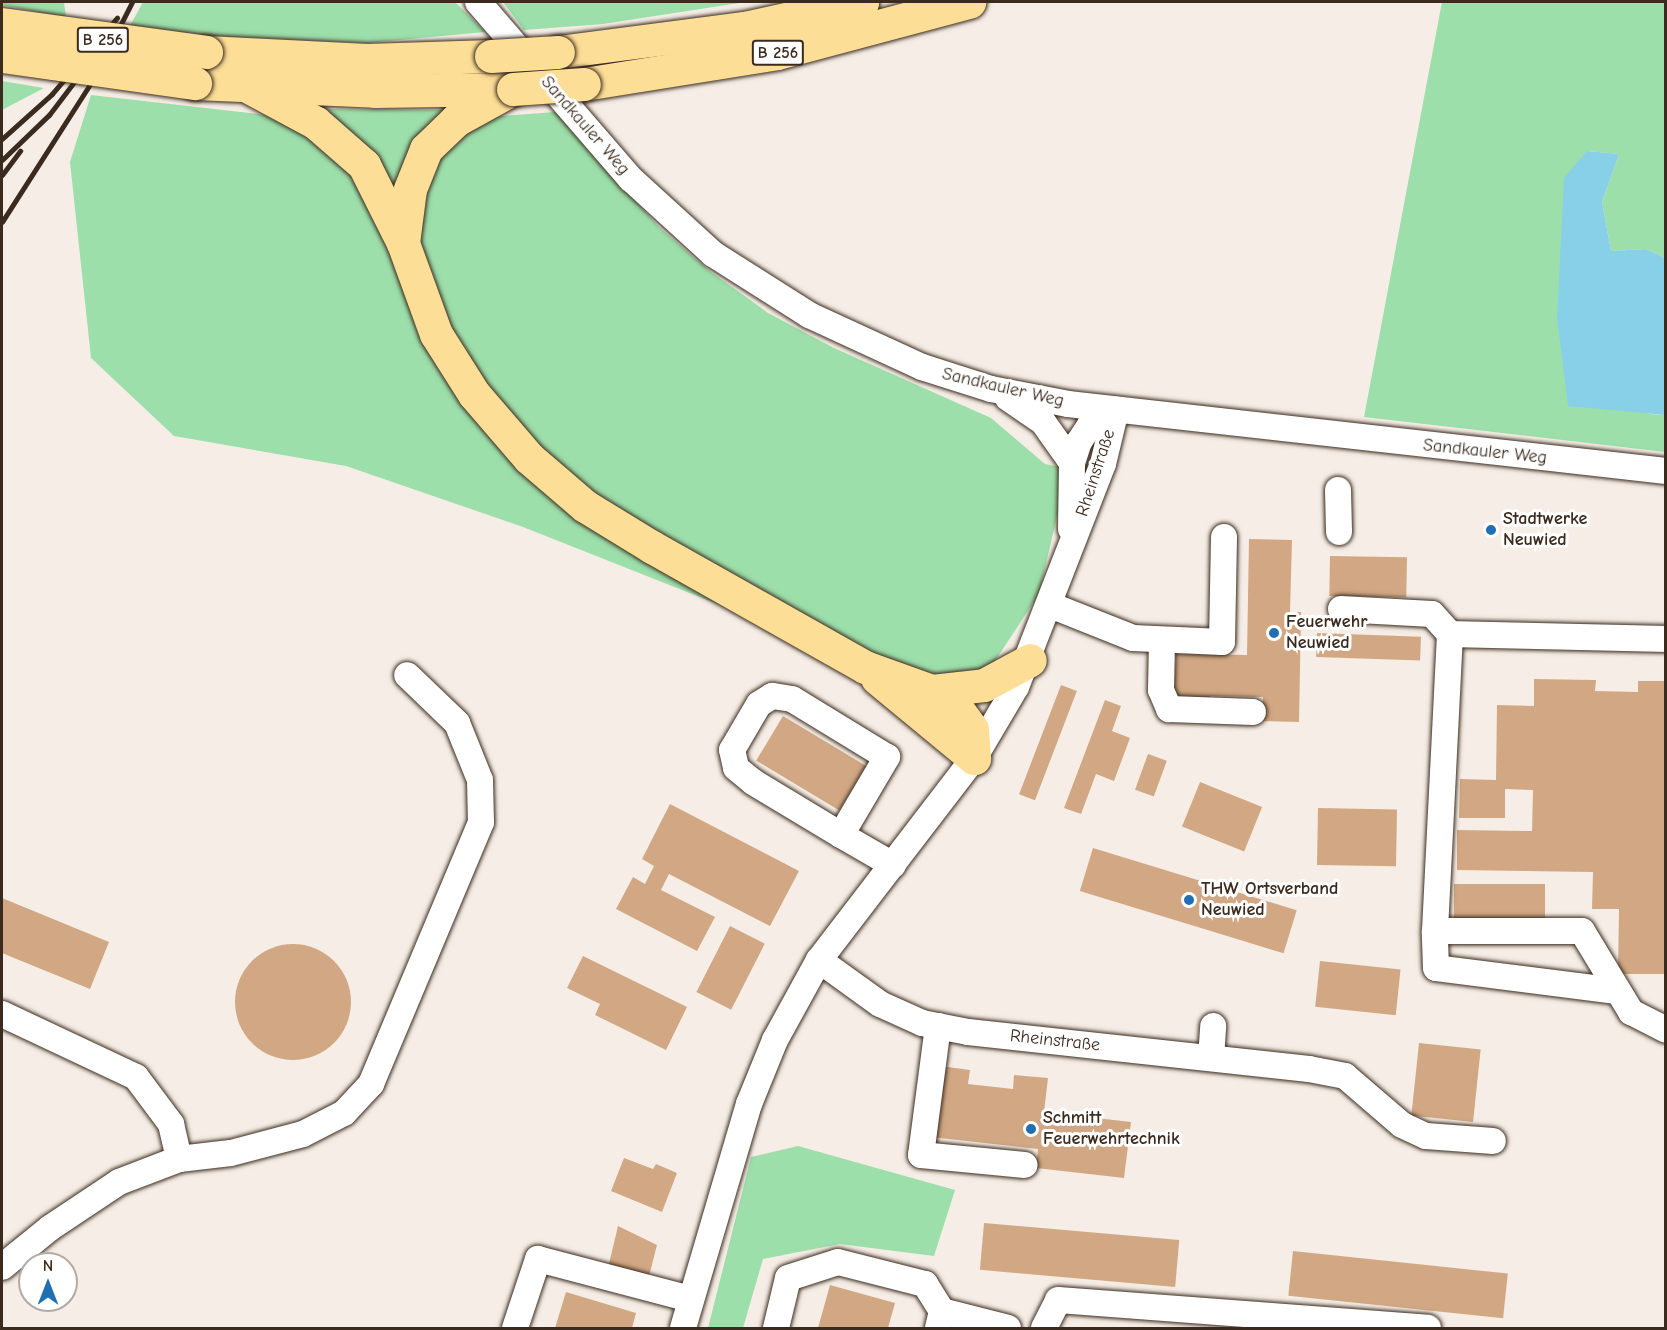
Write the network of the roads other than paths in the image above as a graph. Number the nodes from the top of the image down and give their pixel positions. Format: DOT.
graph roads {
  1 [pos="478,2"];
  2 [pos="798,2"];
  3 [pos="862,2"];
  4 [pos="969,2"];
  5 [pos="2,24"];
  6 [pos="744,28"];
  7 [pos="2,56"];
  8 [pos="249,87"];
  9 [pos="513,89"];
  10 [pos="403,243"];
  11 [pos="991,389"];
  12 [pos="1116,410"];
  13 [pos="1072,463"];
  14 [pos="1665,471"];
  15 [pos="1338,490"];
  16 [pos="1339,532"];
  17 [pos="1224,537"];
  18 [pos="1071,543"];
  19 [pos="1050,605"];
  20 [pos="1341,609"];
  21 [pos="1450,634"];
  22 [pos="1665,639"];
  23 [pos="1162,641"];
  24 [pos="1030,660"];
  25 [pos="865,667"];
  26 [pos="407,675"];
  27 [pos="932,691"];
  28 [pos="1253,712"];
  29 [pos="974,758"];
  30 [pos="841,835"];
  31 [pos="893,865"];
  32 [pos="1435,931"];
  33 [pos="819,960"];
  34 [pos="1617,991"];
  35 [pos="2,1014"];
  36 [pos="938,1026"];
  37 [pos="1213,1026"];
  38 [pos="1665,1030"];
  39 [pos="1211,1058"];
  40 [pos="1493,1141"];
  41 [pos="179,1159"];
  42 [pos="1025,1165"];
  43 [pos="2,1267"];
  44 [pos="691,1299"];
  45 [pos="940,1320"];
  46 [pos="515,1329"];
  47 [pos="683,1329"];
  48 [pos="776,1329"];
  49 [pos="1008,1329"];
  50 [pos="1044,1329"];
  51 [pos="1428,1329"];
  1 -- 11 [label="street, Sandkauler Weg"];
  2 -- 6 [label="highway"];
  3 -- 6 [label="highway, B 256"];
  4 -- 9 [label="highway, B 256, bridge"];
  5 -- 6 [label="highway, B 256, bridge"];
  7 -- 8 [label="highway, B 256, bridge"];
  8 -- 9 [label="highway, B 256"];
  8 -- 10 [label="highway"];
  9 -- 10 [label="highway"];
  10 -- 25 [label="highway"];
  11 -- 12 [label="street, Sandkauler Weg"];
  11 -- 13 [label="street"];
  12 -- 13 [label="street, Rheinstraße"];
  12 -- 14 [label="street, Sandkauler Weg"];
  12 -- 18 [label="street, Rheinstraße"];
  13 -- 18 [label="street, Rheinstraße"];
  15 -- 16 [label="street"];
  17 -- 23 [label="street"];
  18 -- 19 [label="street, Rheinstraße"];
  19 -- 23 [label="street"];
  19 -- 24 [label="street, Rheinstraße"];
  20 -- 21 [label="street"];
  21 -- 22 [label="street"];
  21 -- 32 [label="street"];
  23 -- 28 [label="street"];
  24 -- 27 [label="highway"];
  24 -- 29 [label="street, Rheinstraße"];
  25 -- 27 [label="highway"];
  25 -- 29 [label="highway"];
  26 -- 41 [label="street"];
  27 -- 29 [label="highway"];
  29 -- 31 [label="street, Rheinstraße"];
  30 -- 30 [label="street"];
  30 -- 31 [label="street"];
  31 -- 33 [label="street, Rheinstraße"];
  32 -- 34 [label="street"];
  32 -- 34 [label="street"];
  33 -- 36 [label="street, Rheinstraße"];
  33 -- 44 [label="street, Rheinstraße"];
  34 -- 38 [label="street"];
  35 -- 41 [label="street"];
  36 -- 39 [label="street, Rheinstraße"];
  36 -- 42 [label="street"];
  37 -- 39 [label="street"];
  39 -- 40 [label="street, Rheinstraße"];
  41 -- 43 [label="street"];
  44 -- 46 [label="street"];
  44 -- 47 [label="street, Rheinstraße"];
  45 -- 48 [label="street"];
  45 -- 49 [label="street"];
  50 -- 51 [label="street"];
}
